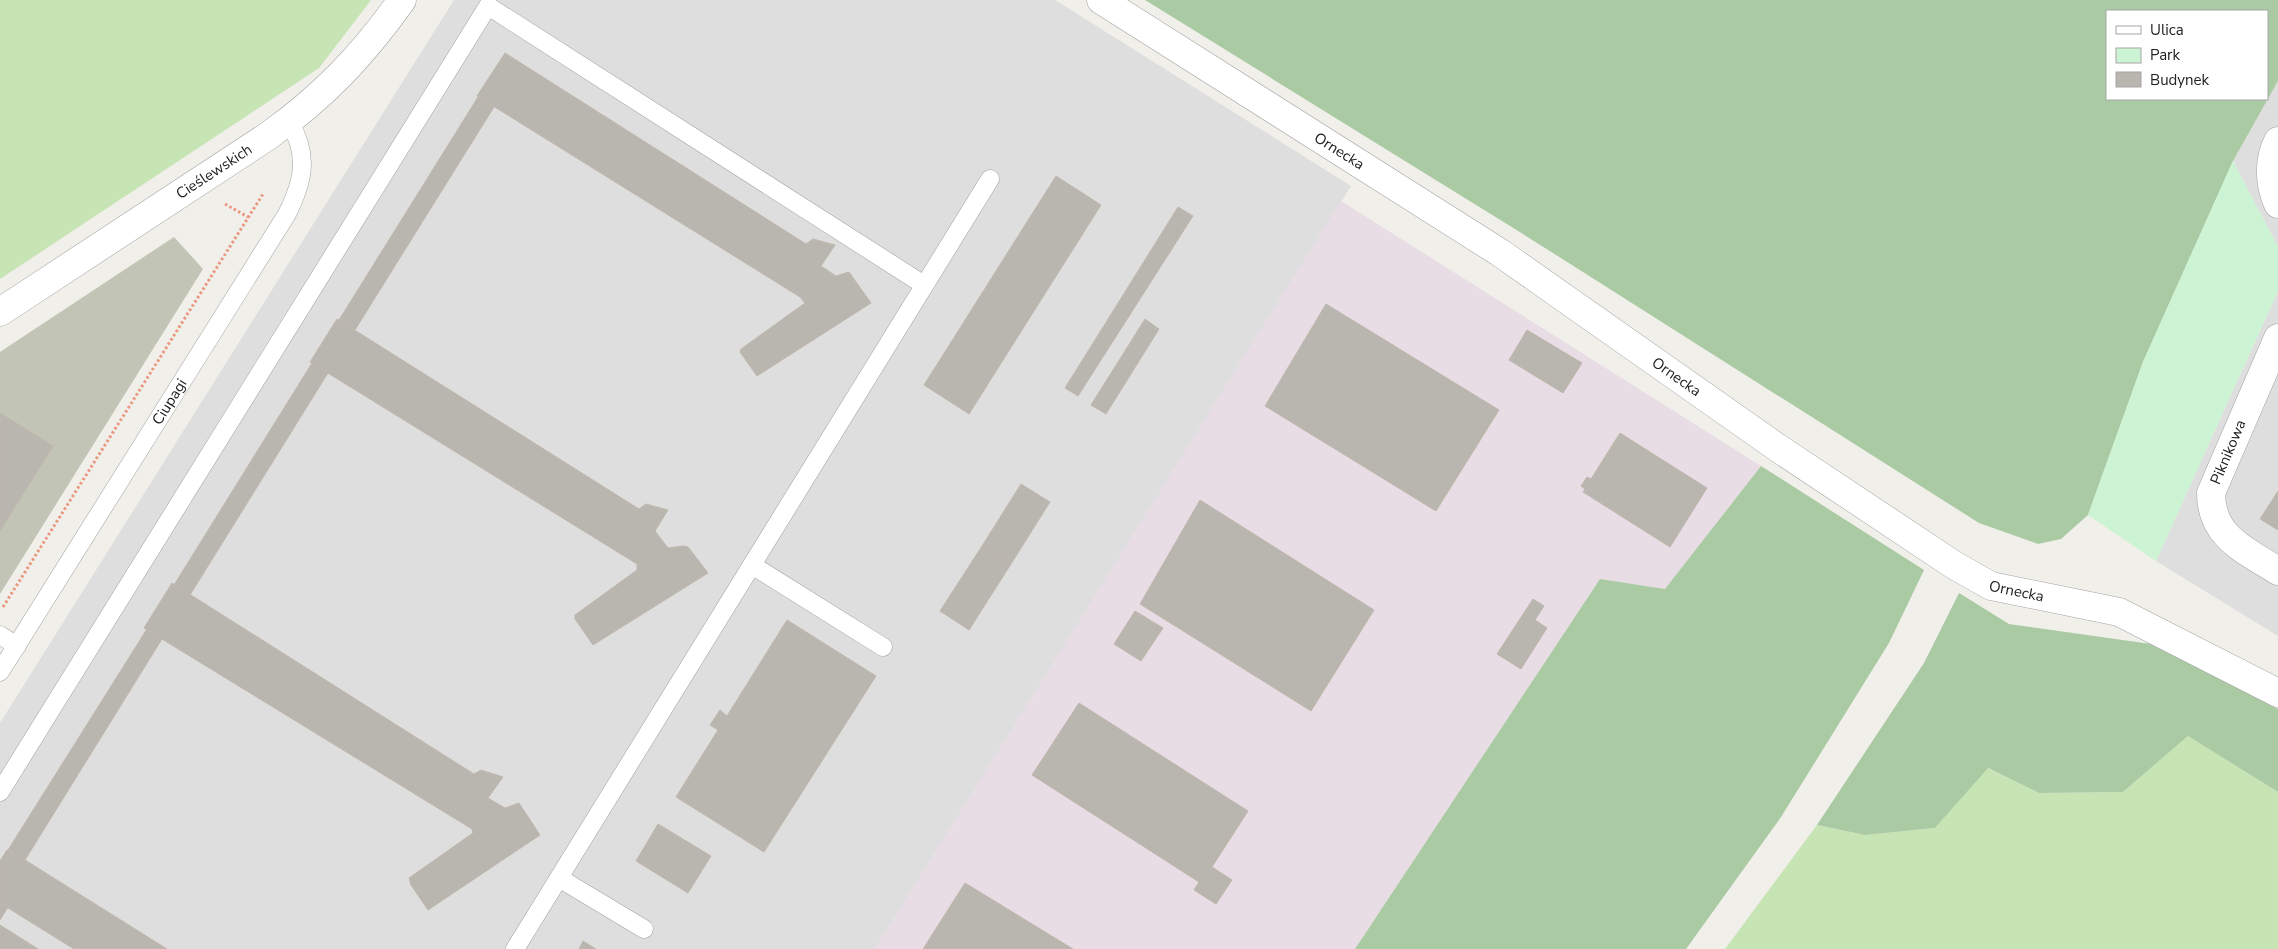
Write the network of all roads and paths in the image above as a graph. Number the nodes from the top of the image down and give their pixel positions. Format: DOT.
graph roads {
  1 [pos="402,0"];
  2 [pos="1101,0"];
  3 [pos="289,121"];
  4 [pos="2278,141"];
  5 [pos="990,179"];
  6 [pos="268,185"];
  7 [pos="2278,204"];
  8 [pos="924,285"];
  9 [pos="0,312"];
  10 [pos="2278,338"];
  11 [pos="752,565"];
  12 [pos="2278,572"];
  13 [pos="0,612"];
  14 [pos="0,635"];
  15 [pos="17,646"];
  16 [pos="883,646"];
  17 [pos="0,672"];
  18 [pos="2278,693"];
  19 [pos="0,792"];
  20 [pos="559,878"];
  21 [pos="644,929"];
  22 [pos="515,949"];
  1 -- 3 [label="street, Cieślewskich"];
  2 -- 18 [label="street, Ornecka"];
  3 -- 9 [label="street, Cieślewskich"];
  3 -- 15 [label="lane, Ciupagi"];
  4 -- 7 [label="street"];
  5 -- 8 [label="lane"];
  6 -- 13 [label="path"];
  8 -- 11 [label="lane"];
  8 -- 19 [label="lane"];
  10 -- 12 [label="street, Piknikowa"];
  11 -- 16 [label="lane"];
  11 -- 20 [label="lane"];
  14 -- 15 [label="lane"];
  15 -- 17 [label="lane, Ciupagi"];
  20 -- 21 [label="lane"];
  20 -- 22 [label="lane"];
}
